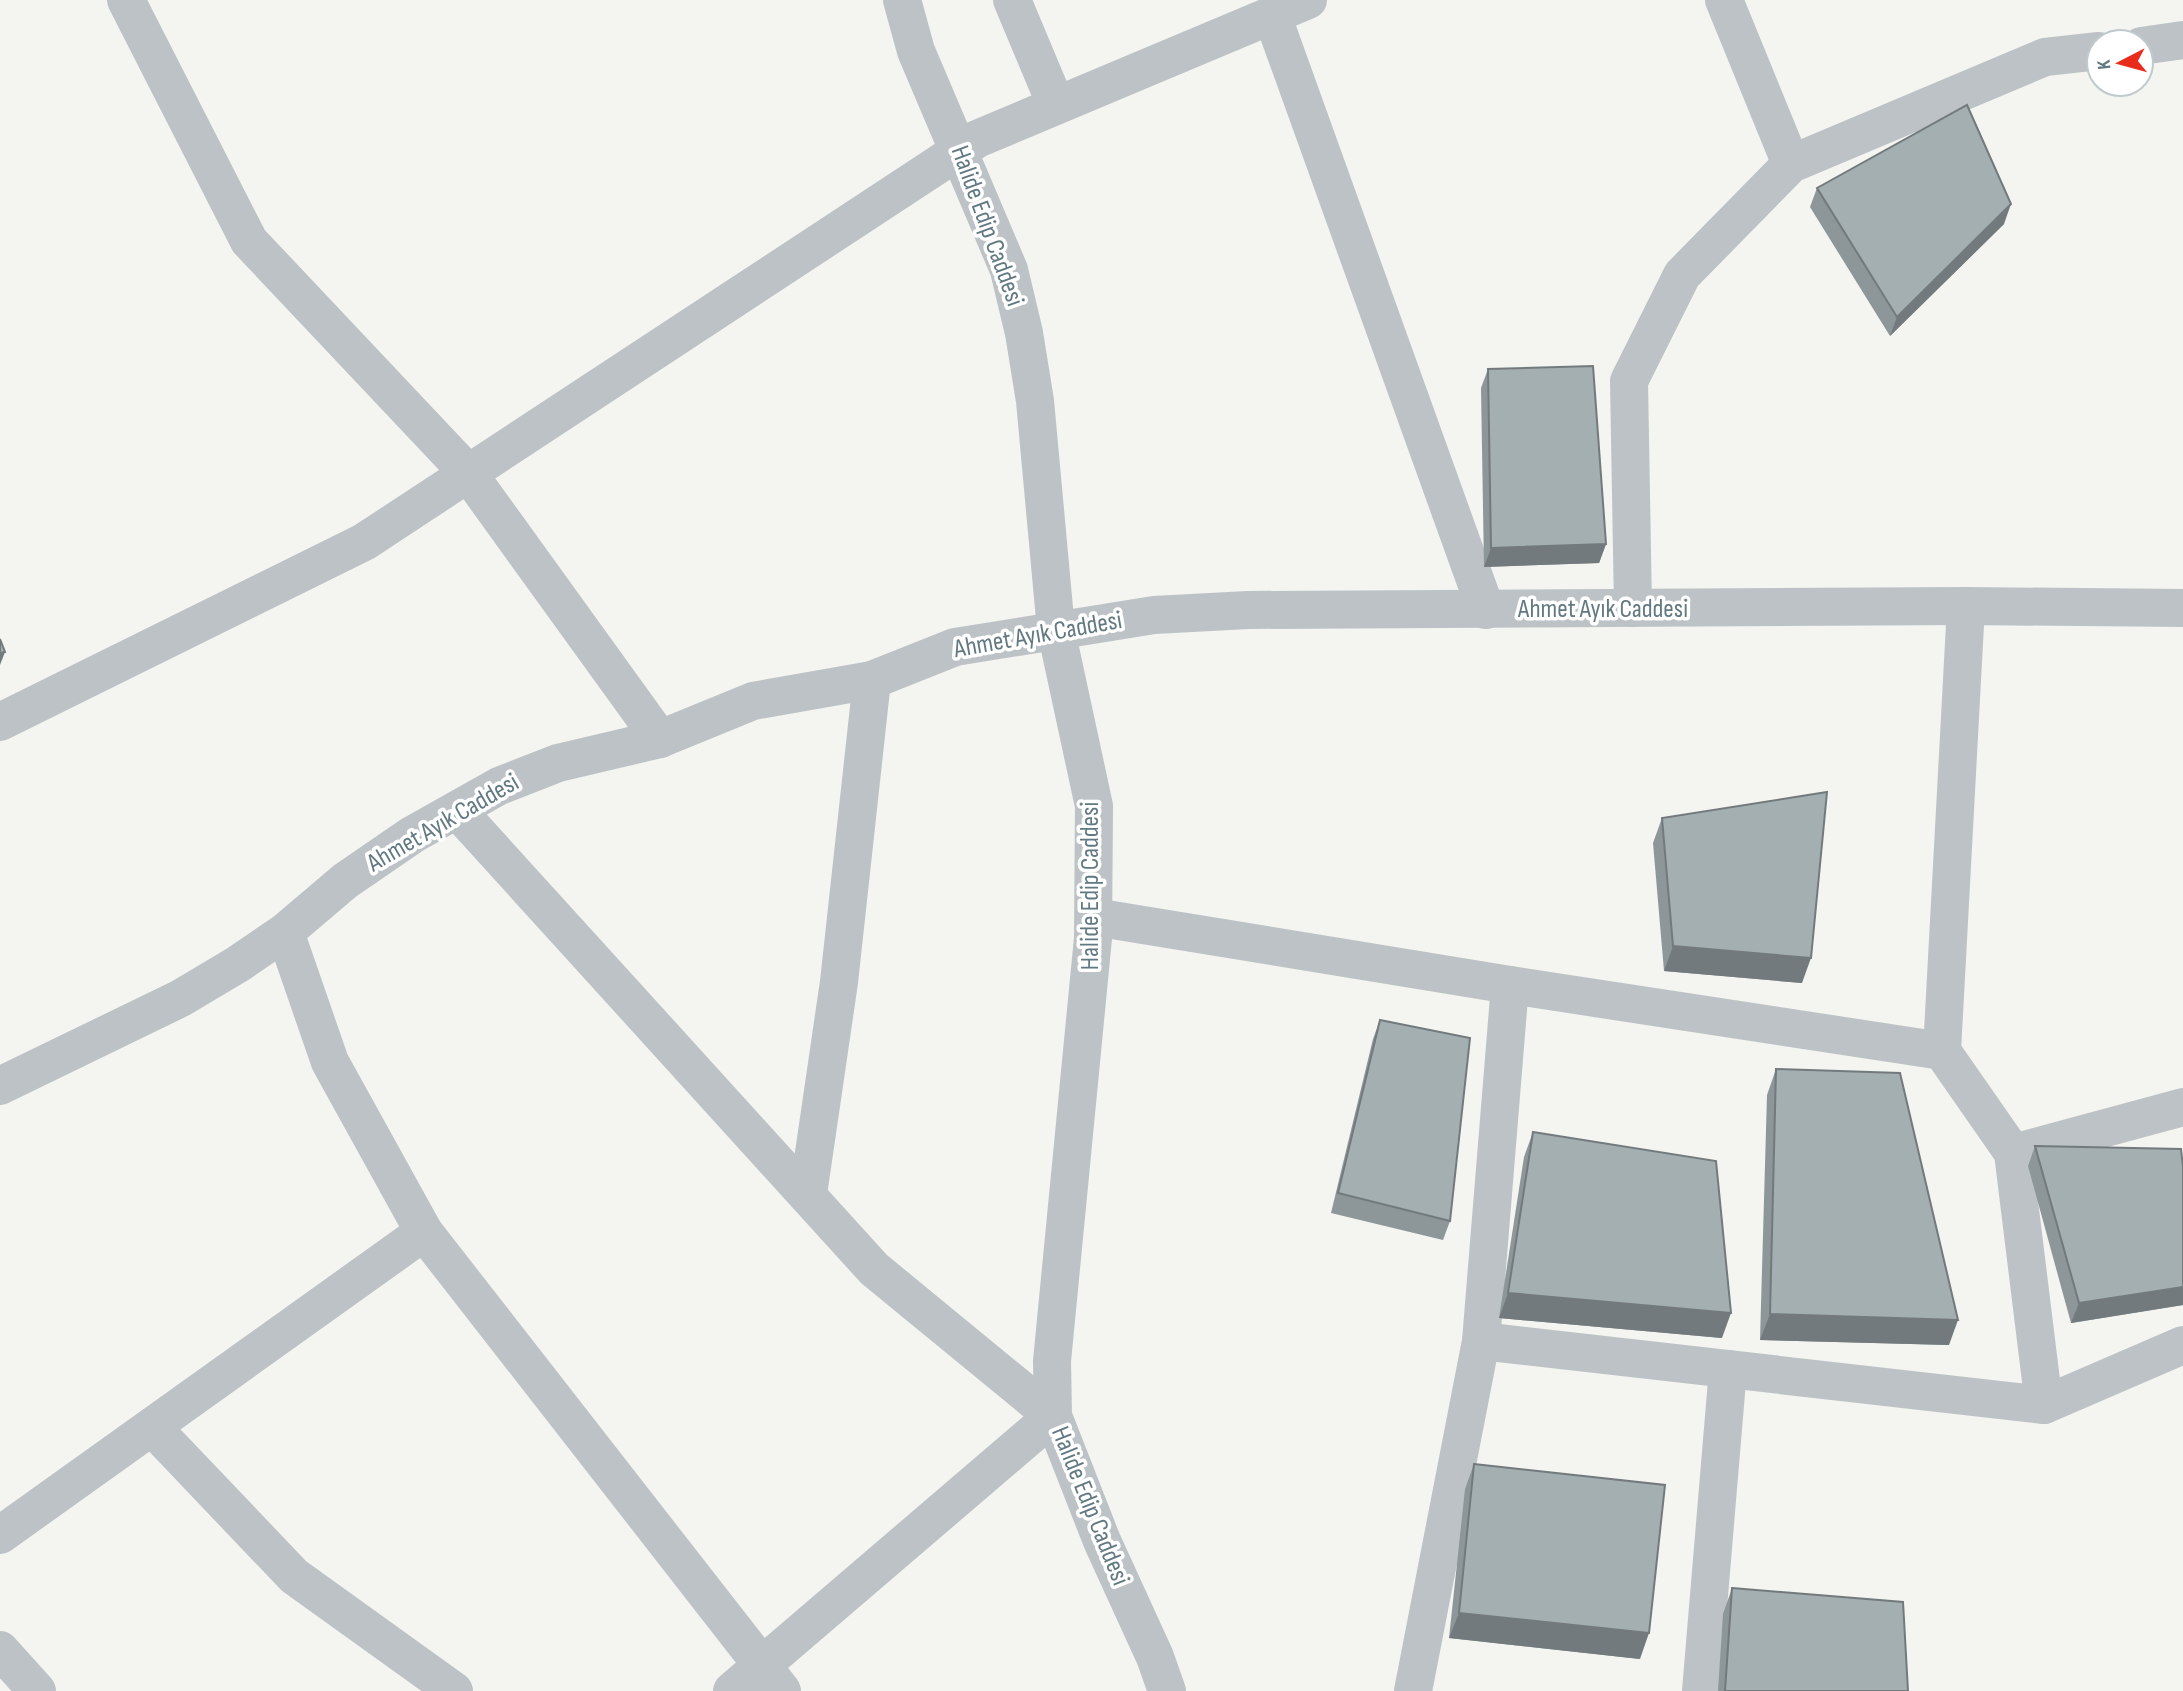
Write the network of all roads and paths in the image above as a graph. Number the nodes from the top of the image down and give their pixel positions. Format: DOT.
graph roads {
  1 [pos="126,0"];
  2 [pos="902,0"];
  3 [pos="1012,0"];
  4 [pos="1308,0"];
  5 [pos="1724,0"];
  6 [pos="1272,15"];
  7 [pos="2183,40"];
  8 [pos="2155,44"];
  9 [pos="2085,53"];
  10 [pos="1056,105"];
  11 [pos="959,150"];
  12 [pos="1791,164"];
  13 [pos="468,473"];
  14 [pos="1966,607"];
  15 [pos="1633,608"];
  16 [pos="2183,608"];
  17 [pos="1486,610"];
  18 [pos="1056,629"];
  19 [pos="872,680"];
  20 [pos="0,722"];
  21 [pos="660,739"];
  22 [pos="457,810"];
  23 [pos="1094,917"];
  24 [pos="285,932"];
  25 [pos="1510,985"];
  26 [pos="1942,1051"];
  27 [pos="0,1086"];
  28 [pos="2183,1107"];
  29 [pos="2013,1153"];
  30 [pos="808,1194"];
  31 [pos="424,1231"];
  32 [pos="1481,1341"];
  33 [pos="2183,1345"];
  34 [pos="1728,1369"];
  35 [pos="2044,1405"];
  36 [pos="1053,1416"];
  37 [pos="152,1427"];
  38 [pos="0,1535"];
  39 [pos="0,1650"];
  40 [pos="771,1679"];
  41 [pos="37,1691"];
  42 [pos="454,1691"];
  43 [pos="733,1691"];
  44 [pos="1167,1691"];
  45 [pos="1413,1691"];
  46 [pos="1701,1691"];
  1 -- 13 [label="street"];
  2 -- 11 [label="street, Halide Edip Caddesi"];
  3 -- 10 [label="street"];
  4 -- 6 [label="street"];
  5 -- 12 [label="street"];
  6 -- 10 [label="street"];
  6 -- 17 [label="street"];
  7 -- 8 [label="street"];
  9 -- 12 [label="street"];
  10 -- 11 [label="street"];
  11 -- 13 [label="street"];
  11 -- 18 [label="street, Halide Edip Caddesi"];
  12 -- 15 [label="street"];
  13 -- 20 [label="street"];
  13 -- 21 [label="street"];
  14 -- 15 [label="street, Ahmet Ayık Caddesi"];
  14 -- 16 [label="street, Ahmet Ayık Caddesi"];
  14 -- 26 [label="street"];
  15 -- 17 [label="street, Ahmet Ayık Caddesi"];
  17 -- 18 [label="street, Ahmet Ayık Caddesi"];
  18 -- 19 [label="street, Ahmet Ayık Caddesi"];
  18 -- 23 [label="street, Halide Edip Caddesi"];
  19 -- 21 [label="street, Ahmet Ayık Caddesi"];
  19 -- 30 [label="street"];
  21 -- 22 [label="street, Ahmet Ayık Caddesi"];
  22 -- 24 [label="street, Ahmet Ayık Caddesi"];
  22 -- 30 [label="street"];
  23 -- 25 [label="street"];
  23 -- 36 [label="street, Halide Edip Caddesi"];
  24 -- 27 [label="street, Ahmet Ayık Caddesi"];
  24 -- 31 [label="street"];
  25 -- 26 [label="street"];
  25 -- 32 [label="street"];
  26 -- 29 [label="street"];
  28 -- 29 [label="street"];
  29 -- 35 [label="street"];
  30 -- 36 [label="street"];
  31 -- 37 [label="street"];
  31 -- 40 [label="street"];
  32 -- 34 [label="street"];
  32 -- 45 [label="street"];
  33 -- 35 [label="street"];
  34 -- 35 [label="street"];
  34 -- 46 [label="street"];
  36 -- 40 [label="street"];
  36 -- 44 [label="street, Halide Edip Caddesi"];
  37 -- 38 [label="street"];
  37 -- 42 [label="street"];
  39 -- 41 [label="street"];
  40 -- 43 [label="street"];
}
